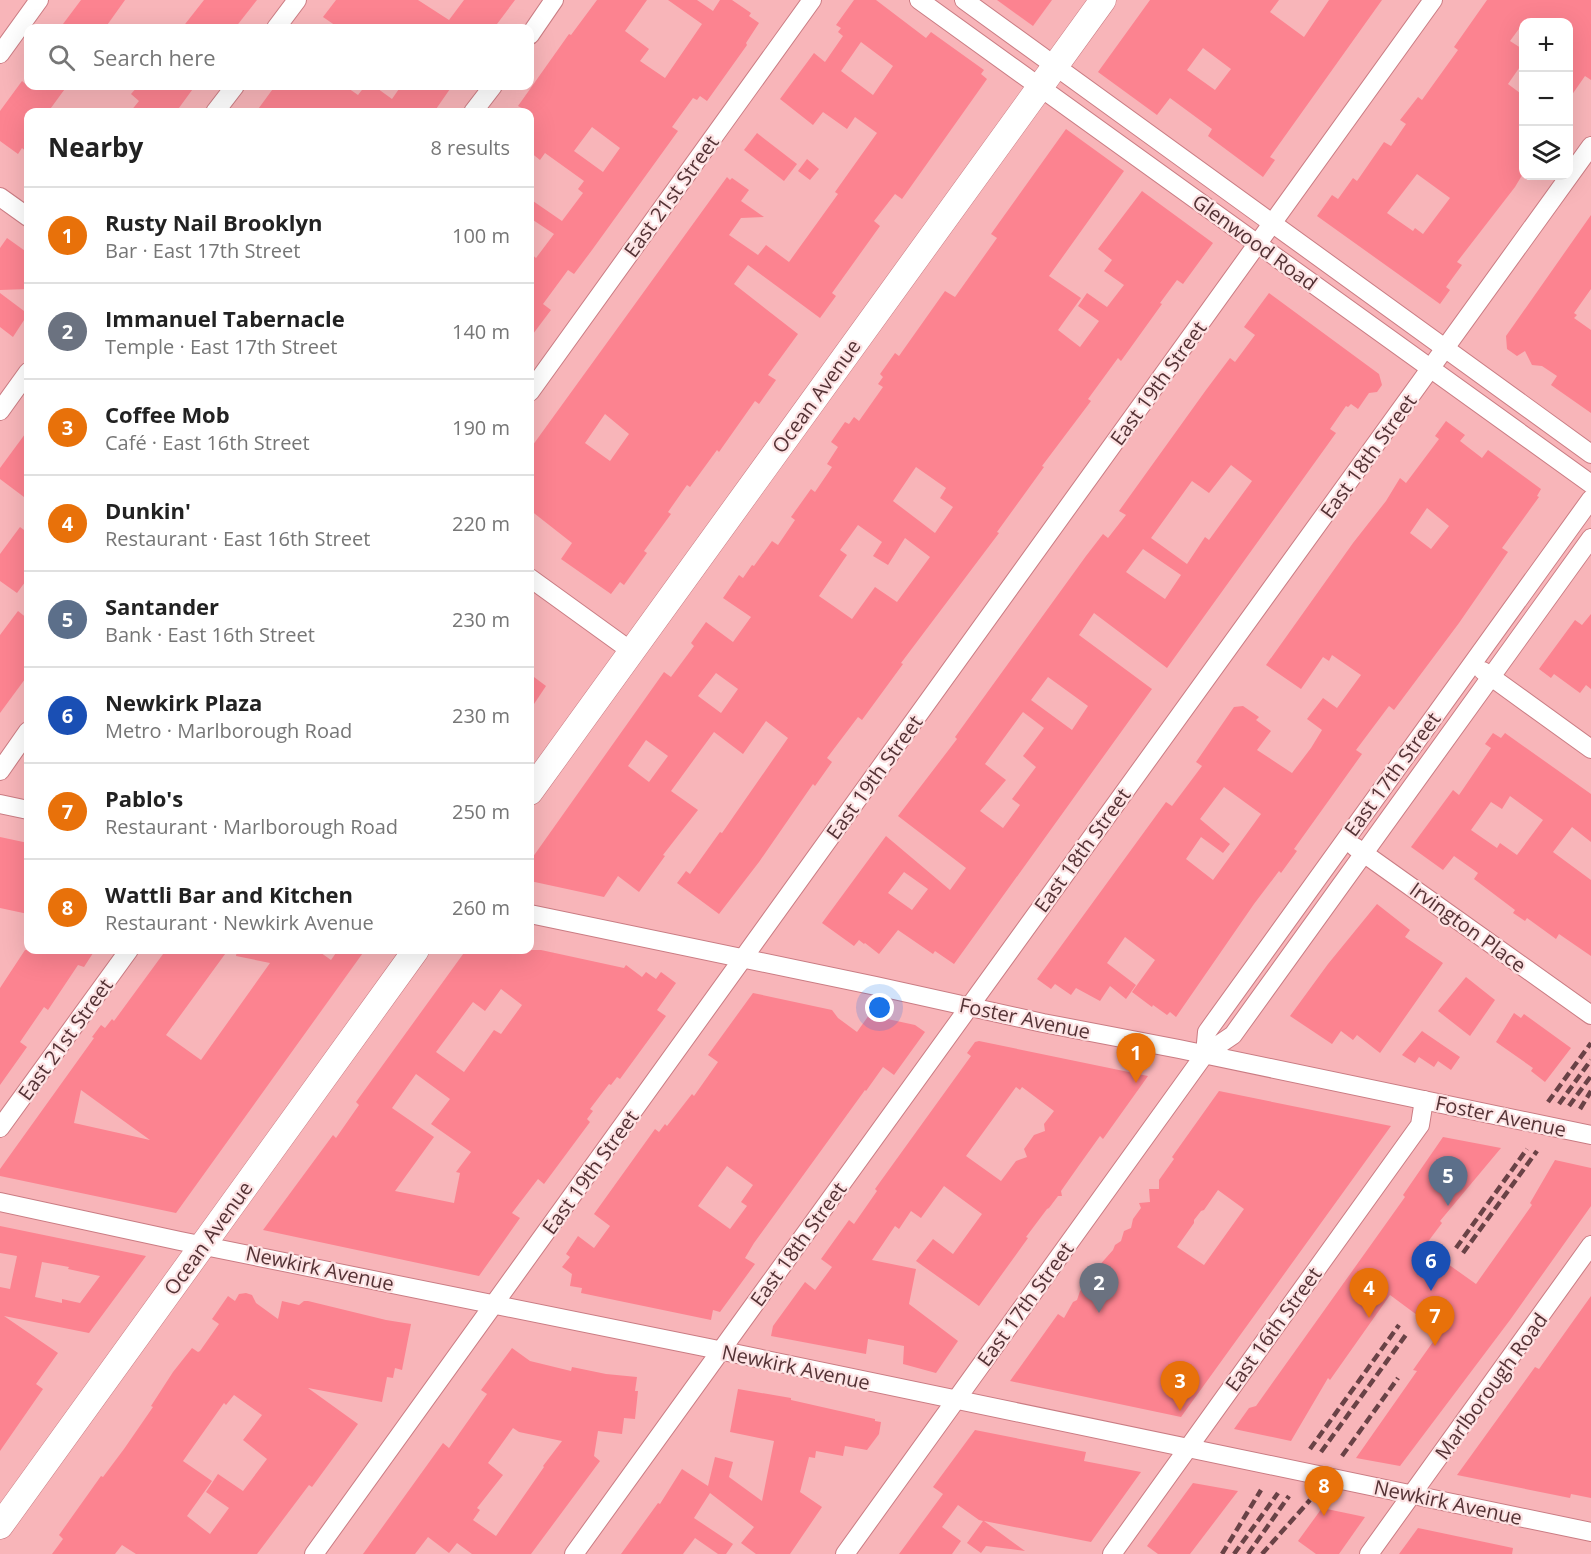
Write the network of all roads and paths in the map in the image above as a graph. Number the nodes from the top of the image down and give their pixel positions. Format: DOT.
graph roads {
  1 [pos="39,0"];
  2 [pos="297,0"];
  3 [pos="555,0"];
  4 [pos="812,0"];
  5 [pos="919,0"];
  6 [pos="964,0"];
  7 [pos="1103,0"];
  8 [pos="1433,0"];
  9 [pos="279,24"];
  10 [pos="534,29"];
  11 [pos="0,54"];
  12 [pos="1056,66"];
  13 [pos="1040,87"];
  14 [pos="232,90"];
  15 [pos="490,90"];
  16 [pos="218,108"];
  17 [pos="476,108"];
  18 [pos="1591,146"];
  19 [pos="0,197"];
  20 [pos="24,214"];
  21 [pos="1273,223"];
  22 [pos="1258,244"];
  23 [pos="1446,349"];
  24 [pos="1431,369"];
  25 [pos="24,378"];
  26 [pos="534,386"];
  27 [pos="0,411"];
  28 [pos="1591,454"];
  29 [pos="1591,484"];
  30 [pos="1591,499"];
  31 [pos="1591,538"];
  32 [pos="534,581"];
  33 [pos="631,651"];
  34 [pos="1473,663"];
  35 [pos="1491,676"];
  36 [pos="24,737"];
  37 [pos="1591,749"];
  38 [pos="0,771"];
  39 [pos="534,786"];
  40 [pos="0,804"];
  41 [pos="24,809"];
  42 [pos="1345,840"];
  43 [pos="1364,853"];
  44 [pos="534,915"];
  45 [pos="126,954"];
  46 [pos="413,954"];
  47 [pos="744,958"];
  48 [pos="968,1007"];
  49 [pos="1591,1015"];
  50 [pos="1205,1054"];
  51 [pos="1425,1100"];
  52 [pos="0,1128"];
  53 [pos="1591,1135"];
  54 [pos="0,1202"];
  55 [pos="202,1245"];
  56 [pos="1591,1245"];
  57 [pos="495,1305"];
  58 [pos="721,1351"];
  59 [pos="956,1401"];
  60 [pos="1188,1448"];
  61 [pos="1412,1495"];
  62 [pos="0,1526"];
  63 [pos="1591,1532"];
  64 [pos="314,1554"];
  65 [pos="574,1554"];
  66 [pos="845,1554"];
  67 [pos="1112,1554"];
  68 [pos="1369,1554"];
  1 -- 11 [label="street"];
  2 -- 9 [label="street"];
  3 -- 10 [label="street"];
  4 -- 26 [label="street, East 21st Street"];
  5 -- 13 [label="street, Glenwood Road"];
  6 -- 12 [label="street, Glenwood Road"];
  7 -- 12 [label="main road, Ocean Avenue"];
  8 -- 21 [label="street, East 19th Street"];
  12 -- 13 [label="main road, Ocean Avenue"];
  12 -- 21 [label="street, Glenwood Road"];
  13 -- 22 [label="street, Glenwood Road"];
  13 -- 33 [label="main road, Ocean Avenue"];
  14 -- 16 [label="street"];
  15 -- 17 [label="street"];
  18 -- 23 [label="street, East 18th Street"];
  19 -- 20 [label="street"];
  21 -- 22 [label="street, East 19th Street"];
  21 -- 23 [label="street, Glenwood Road"];
  22 -- 24 [label="street, Glenwood Road"];
  22 -- 47 [label="street, East 19th Street"];
  23 -- 24 [label="street, East 18th Street"];
  23 -- 28 [label="street, Glenwood Road"];
  24 -- 29 [label="street, Glenwood Road"];
  24 -- 48 [label="street, East 18th Street"];
  25 -- 27 [label="street"];
  30 -- 34 [label="street, East 17th Street"];
  31 -- 35 [label="street, East 17th Street"];
  32 -- 33 [label="street"];
  33 -- 39 [label="main road, Ocean Avenue"];
  34 -- 35 [label="street"];
  34 -- 42 [label="street, East 17th Street"];
  35 -- 37 [label="street"];
  35 -- 43 [label="street, East 17th Street"];
  36 -- 38 [label="street"];
  40 -- 41 [label="street"];
  42 -- 43 [label="street, Irvington Place"];
  42 -- 50 [label="street, East 17th Street"];
  43 -- 49 [label="street, Irvington Place"];
  43 -- 50 [label="street, East 17th Street"];
  44 -- 47 [label="street, Foster Avenue"];
  45 -- 52 [label="street, East 21st Street"];
  46 -- 55 [label="main road, Ocean Avenue"];
  47 -- 48 [label="street, Foster Avenue"];
  47 -- 57 [label="street, East 19th Street"];
  48 -- 50 [label="street, Foster Avenue"];
  48 -- 58 [label="street, East 18th Street"];
  50 -- 51 [label="street, Foster Avenue"];
  50 -- 59 [label="street, East 17th Street"];
  51 -- 53 [label="street, Foster Avenue"];
  51 -- 60 [label="street, East 16th Street"];
  54 -- 55 [label="street, Newkirk Avenue"];
  55 -- 57 [label="street, Newkirk Avenue"];
  55 -- 62 [label="main road, Ocean Avenue"];
  56 -- 61 [label="street, Marlborough Road"];
  57 -- 58 [label="street, Newkirk Avenue"];
  57 -- 64 [label="street, East 19th Street"];
  58 -- 59 [label="street, Newkirk Avenue"];
  58 -- 65 [label="street, East 18th Street"];
  59 -- 60 [label="street, Newkirk Avenue"];
  59 -- 66 [label="street, East 17th Street"];
  60 -- 61 [label="street, Newkirk Avenue"];
  60 -- 67 [label="street, East 16th Street"];
  61 -- 63 [label="street, Newkirk Avenue"];
  61 -- 68 [label="street, Marlborough Road"];
}
